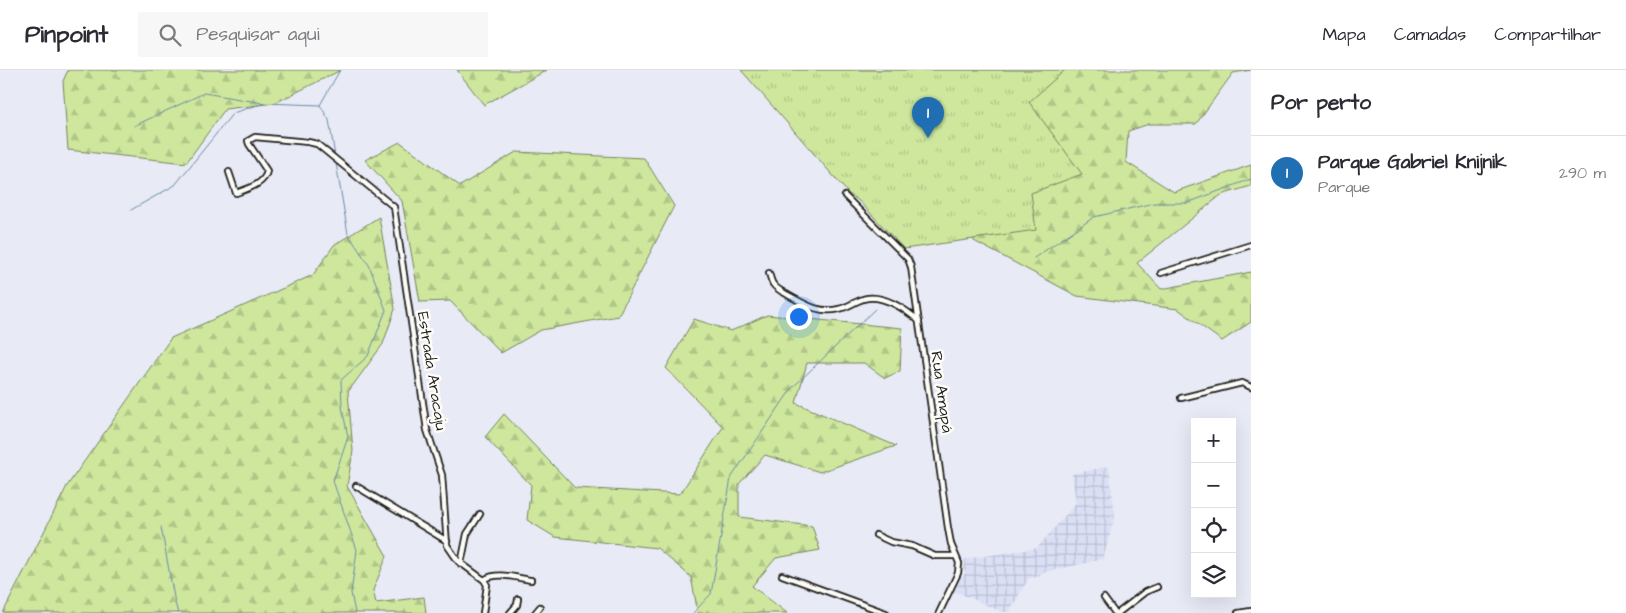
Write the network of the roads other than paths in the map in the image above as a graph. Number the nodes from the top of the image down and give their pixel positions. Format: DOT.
graph roads {
  1 [pos="229,172"];
  2 [pos="845,196"];
  3 [pos="1251,245"];
  4 [pos="1161,272"];
  5 [pos="769,273"];
  6 [pos="919,321"];
  7 [pos="1251,387"];
  8 [pos="1180,398"];
  9 [pos="356,486"];
  10 [pos="480,514"];
  11 [pos="876,535"];
  12 [pos="446,541"];
  13 [pos="956,556"];
  14 [pos="461,564"];
  15 [pos="782,575"];
  16 [pos="484,580"];
  17 [pos="531,580"];
  18 [pos="1157,587"];
  19 [pos="1104,598"];
  20 [pos="518,599"];
  21 [pos="540,607"];
  22 [pos="1251,611"];
  23 [pos="483,613"];
  24 [pos="510,613"];
  25 [pos="535,613"];
  26 [pos="886,613"];
  27 [pos="939,613"];
  28 [pos="1116,613"];
  29 [pos="1238,613"];
  1 -- 12 [label="street, Estrada Aracaju"];
  2 -- 6 [label="street, Rua Amapá"];
  3 -- 4 [label="street"];
  5 -- 6 [label="street"];
  6 -- 13 [label="street, Rua Amapá"];
  7 -- 8 [label="street"];
  9 -- 12 [label="street"];
  10 -- 14 [label="street"];
  11 -- 13 [label="street"];
  12 -- 14 [label="street, Estrada Aracaju"];
  13 -- 27 [label="street, Rua Amapá"];
  14 -- 16 [label="street, Estrada Aracaju"];
  15 -- 26 [label="street"];
  16 -- 17 [label="street"];
  16 -- 23 [label="street"];
  18 -- 28 [label="street"];
  19 -- 28 [label="street"];
  20 -- 24 [label="street"];
  21 -- 25 [label="street"];
  22 -- 29 [label="street"];
}
